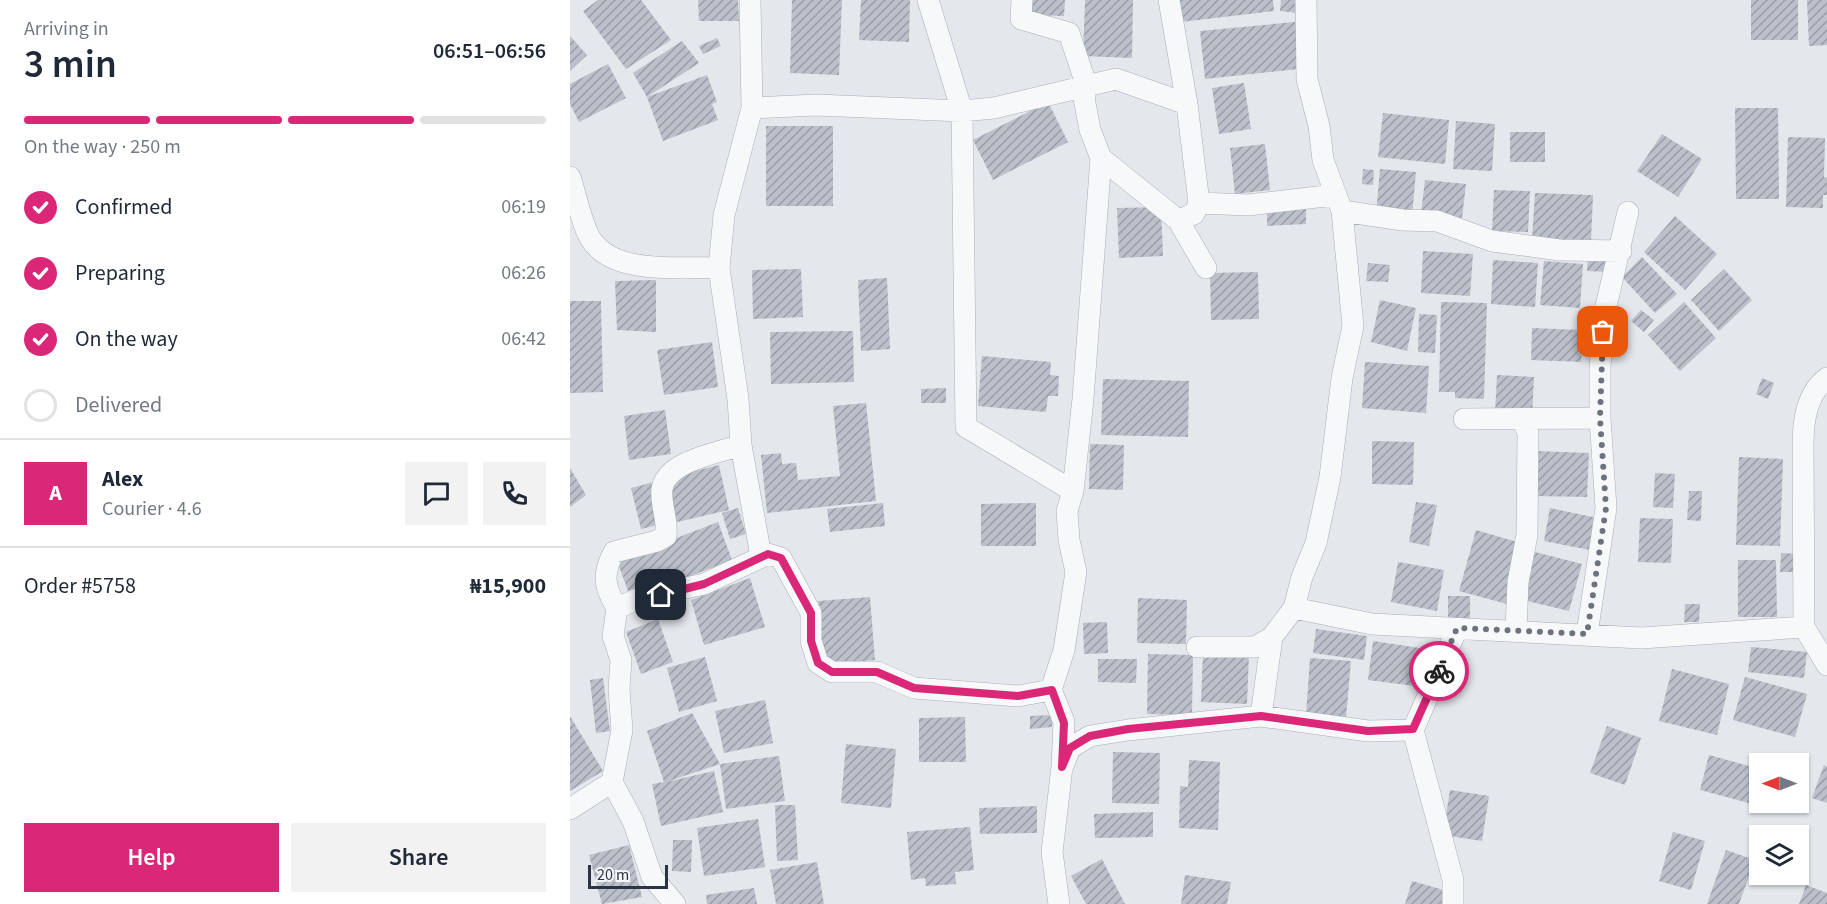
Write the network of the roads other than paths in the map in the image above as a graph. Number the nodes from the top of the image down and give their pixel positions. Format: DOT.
graph roads {
  1 [pos="750,0"];
  2 [pos="928,0"];
  3 [pos="1022,0"];
  4 [pos="1169,0"];
  5 [pos="1306,0"];
  6 [pos="1087,87"];
  7 [pos="1187,104"];
  8 [pos="752,108"];
  9 [pos="962,111"];
  10 [pos="1101,158"];
  11 [pos="570,177"];
  12 [pos="1199,203"];
  13 [pos="1339,203"];
  14 [pos="1628,212"];
  15 [pos="1178,220"];
  16 [pos="1621,251"];
  17 [pos="719,268"];
  18 [pos="1206,268"];
  19 [pos="1827,378"];
  20 [pos="1600,418"];
  21 [pos="1464,419"];
  22 [pos="1522,419"];
  23 [pos="741,445"];
  24 [pos="1073,491"];
  25 [pos="761,556"];
  26 [pos="617,608"];
  27 [pos="1294,608"];
  28 [pos="1804,627"];
  29 [pos="1457,628"];
  30 [pos="1516,630"];
  31 [pos="1587,634"];
  32 [pos="1272,637"];
  33 [pos="1197,646"];
  34 [pos="1827,665"];
  35 [pos="1052,690"];
  36 [pos="1261,716"];
  37 [pos="1413,729"];
  38 [pos="1062,767"];
  39 [pos="612,782"];
  40 [pos="570,809"];
  41 [pos="675,904"];
  42 [pos="1059,904"];
  43 [pos="1453,904"];
  1 -- 8 [label="street"];
  2 -- 9 [label="street"];
  3 -- 6 [label="street"];
  4 -- 7 [label="street"];
  5 -- 13 [label="street"];
  6 -- 7 [label="street"];
  6 -- 9 [label="street"];
  6 -- 10 [label="street"];
  7 -- 12 [label="street"];
  8 -- 9 [label="street"];
  8 -- 17 [label="street"];
  9 -- 24 [label="street"];
  10 -- 15 [label="street"];
  10 -- 24 [label="street"];
  11 -- 17 [label="street"];
  12 -- 13 [label="street"];
  12 -- 15 [label="street"];
  13 -- 16 [label="street"];
  13 -- 27 [label="street"];
  14 -- 16 [label="street"];
  15 -- 18 [label="street"];
  16 -- 20 [label="street"];
  17 -- 23 [label="street"];
  19 -- 28 [label="street"];
  20 -- 22 [label="street"];
  20 -- 31 [label="street"];
  21 -- 22 [label="street"];
  22 -- 30 [label="street"];
  23 -- 25 [label="street"];
  23 -- 26 [label="street"];
  24 -- 35 [label="street"];
  25 -- 26 [label="street"];
  25 -- 35 [label="street"];
  26 -- 39 [label="street"];
  27 -- 29 [label="street"];
  27 -- 32 [label="street"];
  28 -- 31 [label="street"];
  28 -- 34 [label="street"];
  29 -- 30 [label="street"];
  29 -- 37 [label="street"];
  30 -- 31 [label="street"];
  32 -- 33 [label="street"];
  32 -- 36 [label="street"];
  35 -- 38 [label="street"];
  36 -- 37 [label="street"];
  36 -- 38 [label="street"];
  37 -- 43 [label="street"];
  38 -- 42 [label="street"];
  39 -- 40 [label="street"];
  39 -- 41 [label="street"];
}
